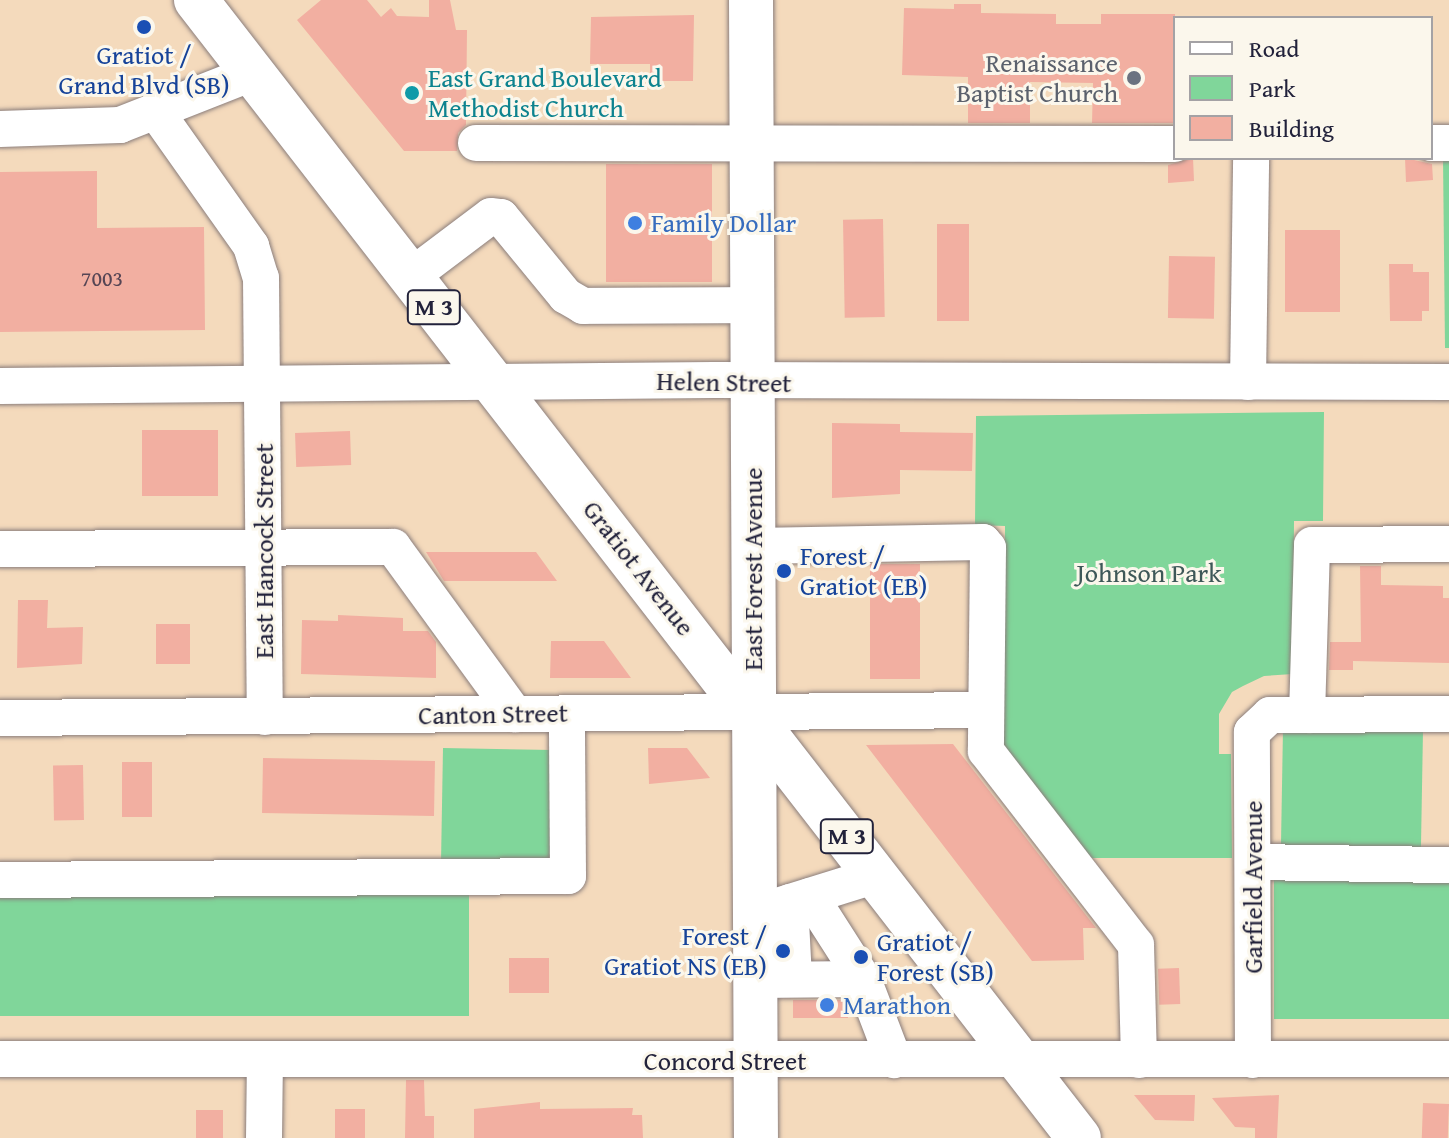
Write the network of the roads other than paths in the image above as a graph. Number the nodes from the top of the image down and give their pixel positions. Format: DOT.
graph roads {
  1 [pos="196,0"];
  2 [pos="751,0"];
  3 [pos="252,73"];
  4 [pos="157,113"];
  5 [pos="0,129"];
  6 [pos="476,143"];
  7 [pos="1173,144"];
  8 [pos="751,145"];
  9 [pos="1251,160"];
  10 [pos="410,277"];
  11 [pos="752,305"];
  12 [pos="492,382"];
  13 [pos="1248,382"];
  14 [pos="1449,382"];
  15 [pos="752,384"];
  16 [pos="0,386"];
  17 [pos="264,386"];
  18 [pos="1449,544"];
  19 [pos="753,546"];
  20 [pos="0,549"];
  21 [pos="264,549"];
  22 [pos="986,710"];
  23 [pos="567,713"];
  24 [pos="515,714"];
  25 [pos="1449,714"];
  26 [pos="754,715"];
  27 [pos="1307,715"];
  28 [pos="265,717"];
  29 [pos="0,718"];
  30 [pos="1253,862"];
  31 [pos="1449,865"];
  32 [pos="877,875"];
  33 [pos="0,880"];
  34 [pos="785,904"];
  35 [pos="775,979"];
  36 [pos="863,979"];
  37 [pos="0,1059"];
  38 [pos="1449,1059"];
  39 [pos="265,1060"];
  40 [pos="894,1060"];
  41 [pos="1139,1060"];
  42 [pos="1253,1060"];
  43 [pos="756,1061"];
  44 [pos="1019,1061"];
  45 [pos="264,1138"];
  46 [pos="756,1138"];
  47 [pos="1079,1138"];
  1 -- 3 [label="main road, Gratiot Avenue / M 3"];
  2 -- 8 [label="main road, East Forest Avenue"];
  3 -- 4 [label="street"];
  3 -- 10 [label="main road, Gratiot Avenue / M 3"];
  4 -- 5 [label="street"];
  4 -- 17 [label="street, East Hancock Street"];
  6 -- 8 [label="street"];
  7 -- 8 [label="street"];
  8 -- 11 [label="main road, East Forest Avenue"];
  9 -- 13 [label="street"];
  10 -- 11 [label="street"];
  10 -- 12 [label="main road, Gratiot Avenue / M 3"];
  11 -- 15 [label="main road, East Forest Avenue"];
  12 -- 15 [label="street, Helen Street"];
  12 -- 17 [label="street, Helen Street"];
  12 -- 26 [label="main road, Gratiot Avenue / M 3"];
  13 -- 14 [label="street, Helen Street"];
  13 -- 15 [label="street, Helen Street"];
  15 -- 19 [label="main road, East Forest Avenue"];
  16 -- 17 [label="street, Helen Street"];
  17 -- 21 [label="street, East Hancock Street"];
  18 -- 27 [label="street"];
  19 -- 22 [label="street"];
  19 -- 26 [label="main road, East Forest Avenue"];
  20 -- 21 [label="street"];
  21 -- 24 [label="street"];
  21 -- 28 [label="street, East Hancock Street"];
  22 -- 26 [label="street, Canton Street"];
  22 -- 41 [label="street"];
  23 -- 24 [label="street, Canton Street"];
  23 -- 26 [label="street, Canton Street"];
  23 -- 33 [label="street"];
  24 -- 28 [label="street, Canton Street"];
  25 -- 27 [label="street"];
  26 -- 32 [label="main road, Gratiot Avenue / M 3"];
  26 -- 34 [label="main road, East Forest Avenue"];
  27 -- 30 [label="street, Garfield Avenue"];
  28 -- 29 [label="street, Canton Street"];
  30 -- 31 [label="street"];
  30 -- 42 [label="street, Garfield Avenue"];
  32 -- 34 [label="street"];
  32 -- 44 [label="main road, Gratiot Avenue / M 3"];
  34 -- 35 [label="main road, East Forest Avenue"];
  34 -- 36 [label="street"];
  35 -- 36 [label="street"];
  35 -- 43 [label="main road, East Forest Avenue"];
  36 -- 40 [label="street"];
  37 -- 39 [label="street, Concord Street"];
  38 -- 42 [label="street, Concord Street"];
  39 -- 43 [label="street, Concord Street"];
  39 -- 45 [label="street"];
  40 -- 43 [label="street, Concord Street"];
  40 -- 44 [label="street, Concord Street"];
  41 -- 42 [label="street, Concord Street"];
  41 -- 44 [label="street, Concord Street"];
  43 -- 46 [label="main road, East Forest Avenue"];
  44 -- 47 [label="main road, Gratiot Avenue / M 3"];
}
